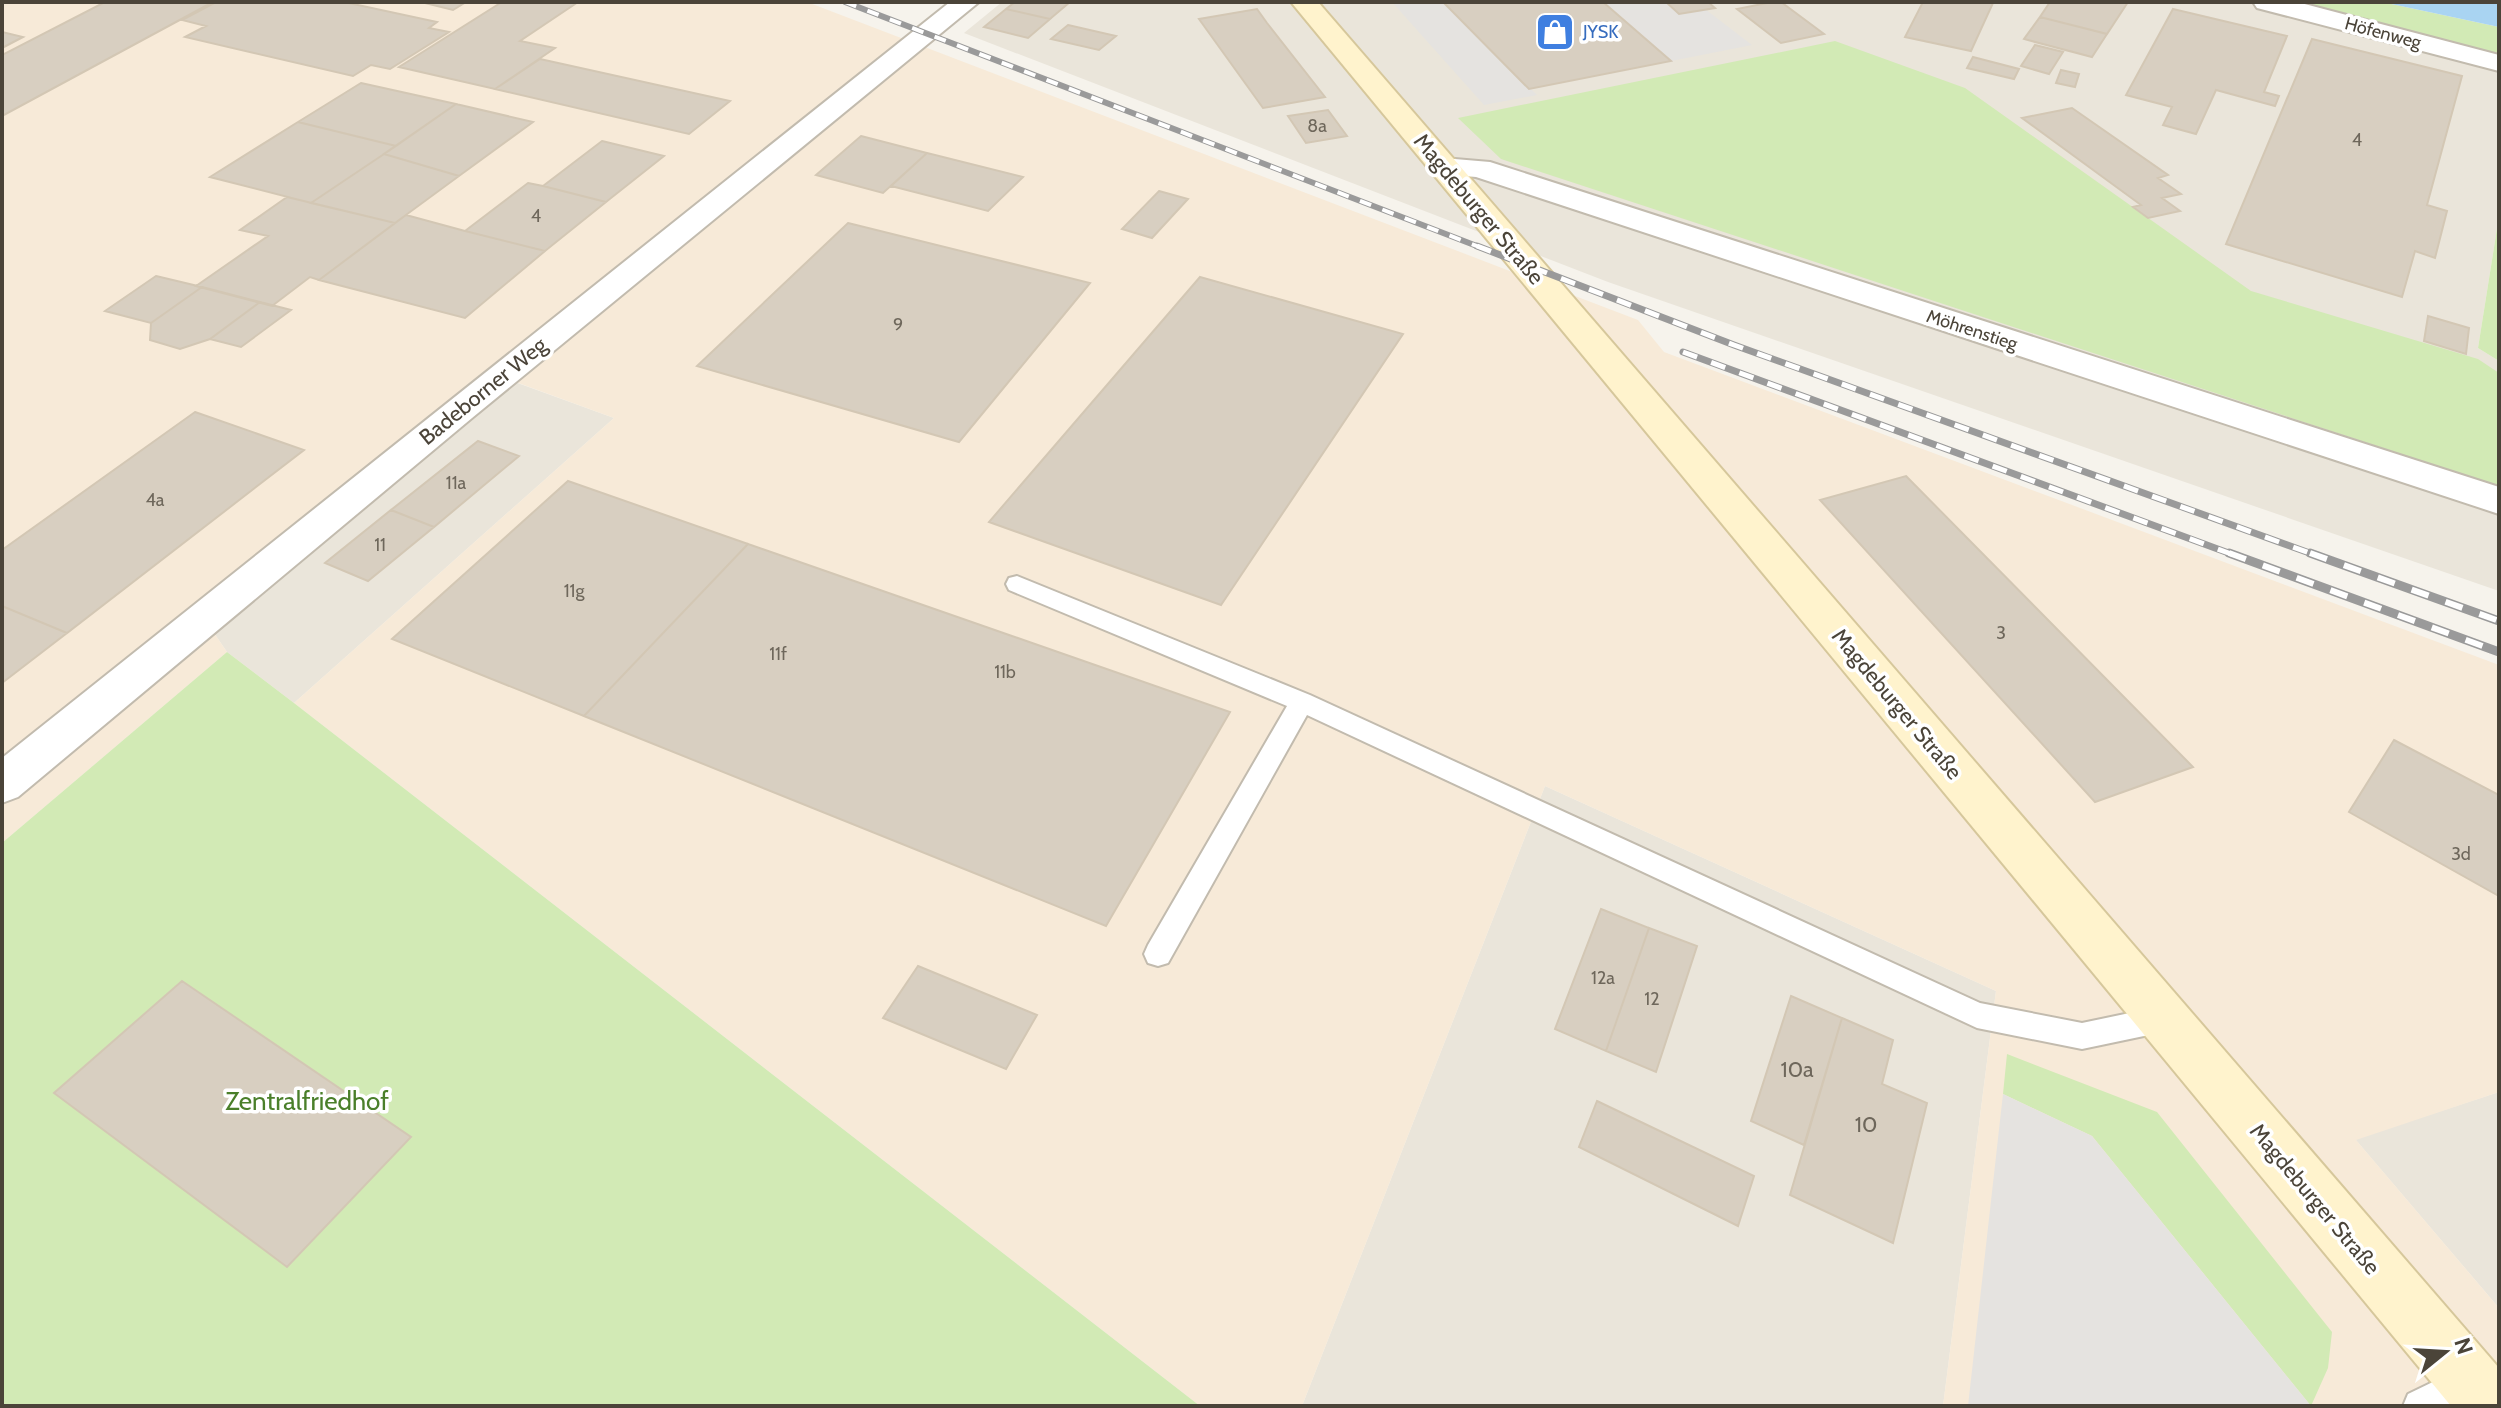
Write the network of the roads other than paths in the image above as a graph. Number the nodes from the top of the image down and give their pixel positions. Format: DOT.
graph roads {
  1 [pos="966,2"];
  2 [pos="1304,2"];
  3 [pos="2266,2"];
  4 [pos="2499,63"];
  5 [pos="1443,167"];
  6 [pos="2499,501"];
  7 [pos="1017,584"];
  8 [pos="1302,702"];
  9 [pos="2,784"];
  10 [pos="1158,954"];
  11 [pos="2163,1019"];
  12 [pos="2480,1394"];
  13 [pos="2420,1406"];
  1 -- 9 [label="street, Badeborner Weg"];
  2 -- 5 [label="main road, Magdeburger Straße"];
  3 -- 4 [label="street, Höfenweg"];
  5 -- 6 [label="street, Möhrenstieg"];
  5 -- 11 [label="main road, Magdeburger Straße"];
  7 -- 8 [label="lane"];
  8 -- 10 [label="lane"];
  8 -- 11 [label="lane"];
  11 -- 12 [label="main road, Magdeburger Straße"];
  12 -- 13 [label="lane"];
}
